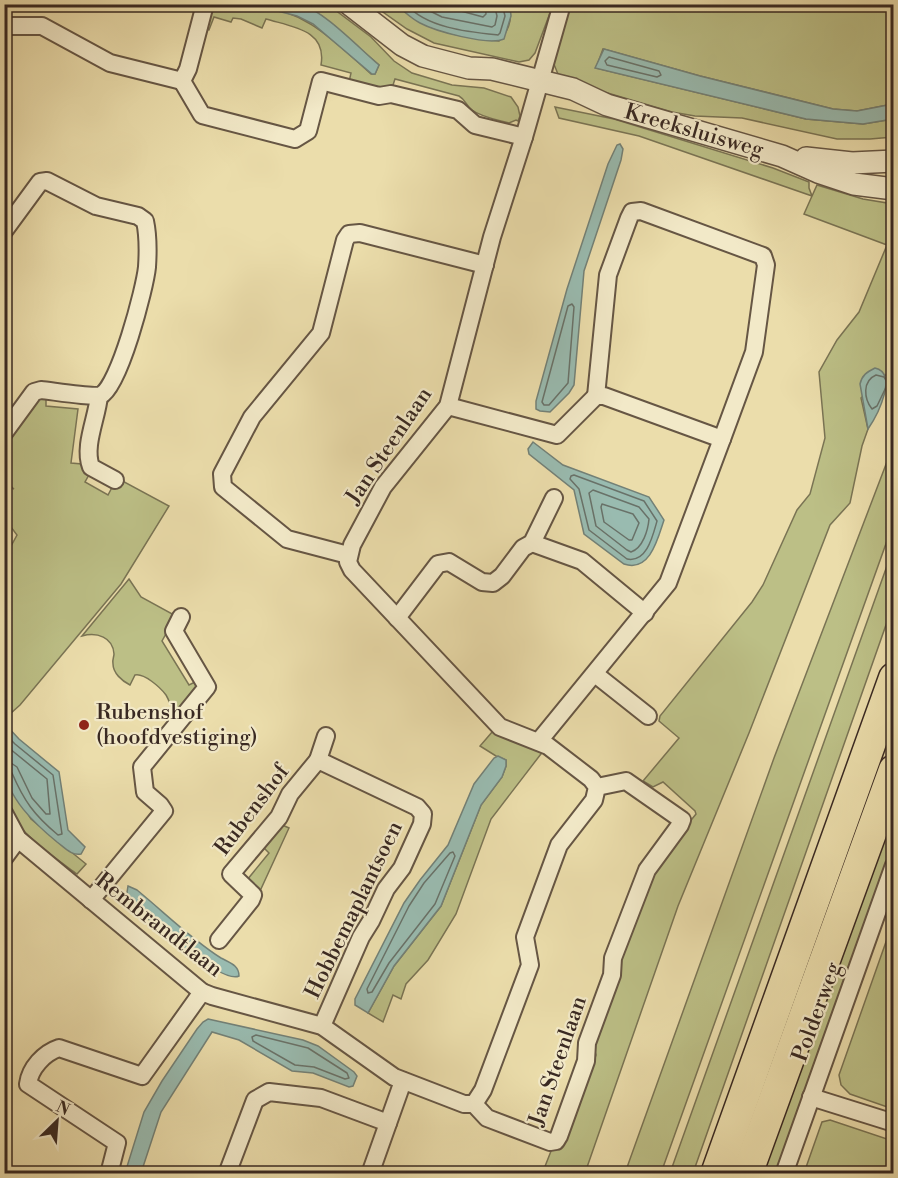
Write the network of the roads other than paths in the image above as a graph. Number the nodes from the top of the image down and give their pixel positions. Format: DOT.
graph roads {
  1 [pos="350,4"];
  2 [pos="562,4"];
  3 [pos="204,8"];
  4 [pos="4,26"];
  5 [pos="182,81"];
  6 [pos="538,87"];
  7 [pos="524,137"];
  8 [pos="782,156"];
  9 [pos="894,161"];
  10 [pos="894,189"];
  11 [pos="4,231"];
  12 [pos="485,265"];
  13 [pos="99,396"];
  14 [pos="596,396"];
  15 [pos="448,406"];
  16 [pos="4,433"];
  17 [pos="722,439"];
  18 [pos="115,480"];
  19 [pos="554,498"];
  20 [pos="532,543"];
  21 [pos="348,555"];
  22 [pos="645,613"];
  23 [pos="181,617"];
  24 [pos="397,618"];
  25 [pos="595,674"];
  26 [pos="894,678"];
  27 [pos="648,716"];
  28 [pos="326,736"];
  29 [pos="539,741"];
  30 [pos="318,760"];
  31 [pos="894,770"];
  32 [pos="597,787"];
  33 [pos="4,813"];
  34 [pos="423,813"];
  35 [pos="18,839"];
  36 [pos="4,858"];
  37 [pos="894,865"];
  38 [pos="91,900"];
  39 [pos="219,940"];
  40 [pos="202,992"];
  41 [pos="322,1026"];
  42 [pos="403,1080"];
  43 [pos="811,1096"];
  44 [pos="474,1104"];
  45 [pos="388,1123"];
  46 [pos="894,1123"];
  47 [pos="109,1173"];
  48 [pos="227,1173"];
  49 [pos="370,1173"];
  50 [pos="716,1173"];
  51 [pos="747,1173"];
  52 [pos="784,1173"];
  1 -- 6 [label="street, Kreeksluisweg"];
  2 -- 6 [label="street, Jan Steenlaan"];
  3 -- 5 [label="street"];
  4 -- 5 [label="street"];
  5 -- 7 [label="street"];
  6 -- 7 [label="street, Jan Steenlaan"];
  6 -- 8 [label="street, Kreeksluisweg"];
  7 -- 12 [label="street, Jan Steenlaan"];
  8 -- 9 [label="street, Kreeksluisweg"];
  8 -- 10 [label="street, Kreeksluisweg"];
  11 -- 13 [label="street"];
  12 -- 15 [label="street, Jan Steenlaan"];
  12 -- 21 [label="street"];
  13 -- 16 [label="street"];
  13 -- 18 [label="street"];
  14 -- 15 [label="street"];
  14 -- 17 [label="street"];
  14 -- 17 [label="street"];
  15 -- 21 [label="street, Jan Steenlaan"];
  17 -- 22 [label="street"];
  19 -- 20 [label="street"];
  20 -- 22 [label="street"];
  20 -- 24 [label="street"];
  21 -- 24 [label="street"];
  22 -- 25 [label="street"];
  23 -- 38 [label="street"];
  24 -- 29 [label="street"];
  25 -- 27 [label="street"];
  25 -- 29 [label="street"];
  26 -- 50 [label="highway"];
  28 -- 30 [label="street, Rubenshof"];
  29 -- 32 [label="street"];
  30 -- 34 [label="street, Rubenshof"];
  30 -- 39 [label="street, Rubenshof"];
  31 -- 51 [label="highway"];
  32 -- 44 [label="street"];
  32 -- 44 [label="street, Jan Steenlaan"];
  33 -- 35 [label="street, Rembrandtlaan"];
  34 -- 41 [label="street, Hobbemaplantsoen"];
  35 -- 36 [label="street"];
  35 -- 38 [label="street, Rembrandtlaan"];
  37 -- 43 [label="street, Polderweg"];
  38 -- 40 [label="street, Rembrandtlaan"];
  40 -- 41 [label="street, Rembrandtlaan"];
  40 -- 47 [label="street"];
  41 -- 42 [label="street, Rembrandtlaan"];
  42 -- 44 [label="street, Rembrandtlaan"];
  42 -- 45 [label="street"];
  43 -- 46 [label="street"];
  43 -- 52 [label="street, Polderweg"];
  45 -- 48 [label="street"];
  45 -- 49 [label="street"];
}
